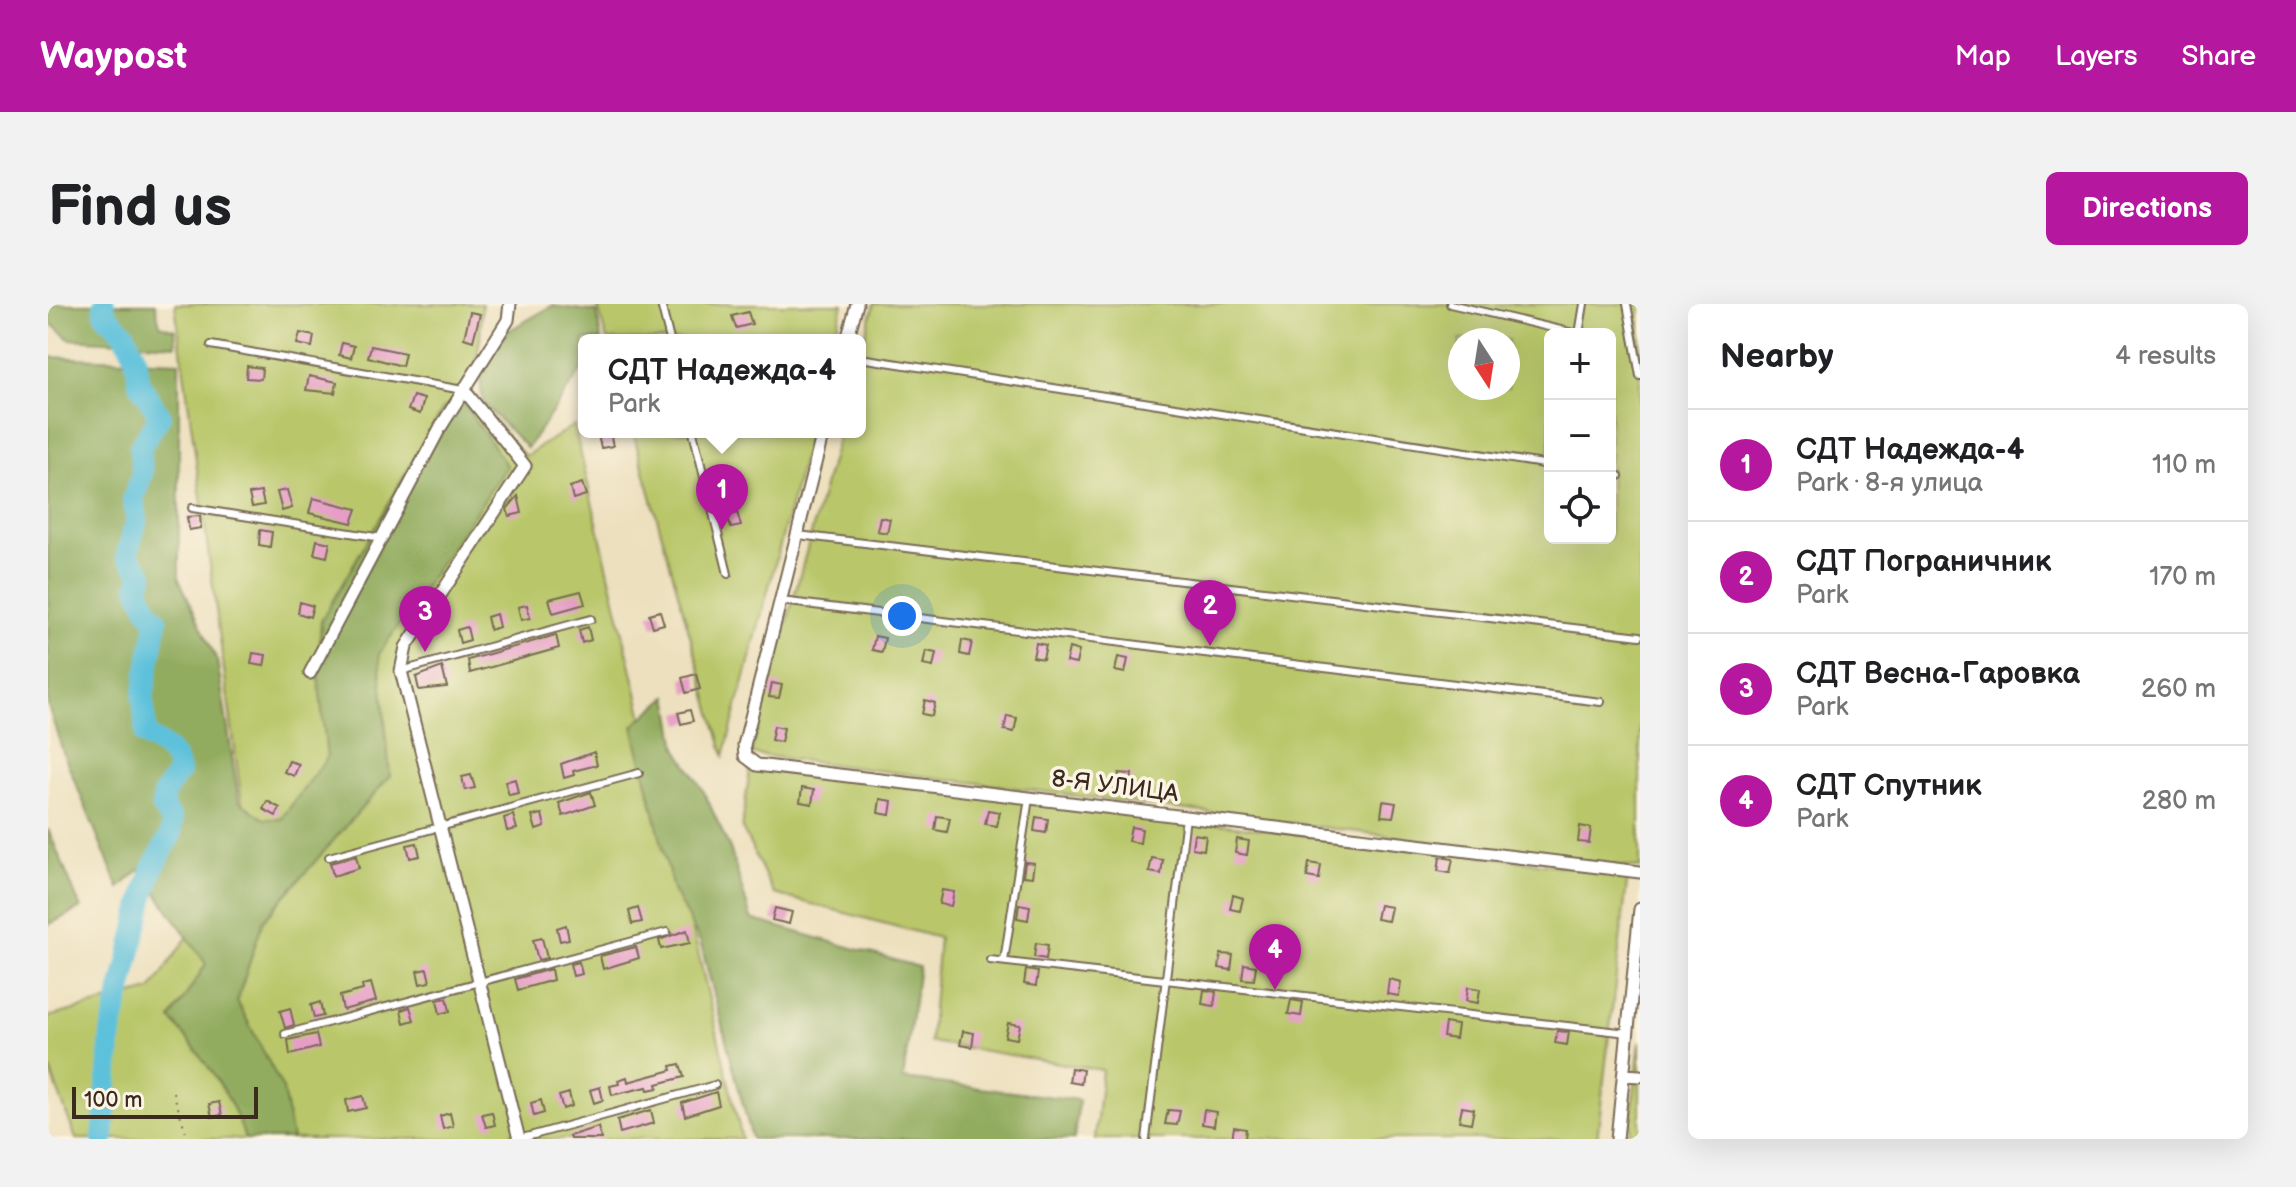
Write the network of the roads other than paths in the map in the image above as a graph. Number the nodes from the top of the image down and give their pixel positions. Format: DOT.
graph roads {
  1 [pos="510,304"];
  2 [pos="661,304"];
  3 [pos="857,304"];
  4 [pos="1450,304"];
  5 [pos="1584,304"];
  6 [pos="1627,304"];
  7 [pos="1552,328"];
  8 [pos="1579,328"];
  9 [pos="668,334"];
  10 [pos="849,334"];
  11 [pos="211,345"];
  12 [pos="866,359"];
  13 [pos="1640,376"];
  14 [pos="464,390"];
  15 [pos="694,438"];
  16 [pos="821,438"];
  17 [pos="1544,464"];
  18 [pos="1616,475"];
  19 [pos="1619,476"];
  20 [pos="192,508"];
  21 [pos="795,535"];
  22 [pos="382,538"];
  23 [pos="728,574"];
  24 [pos="778,601"];
  25 [pos="591,619"];
  26 [pos="1640,636"];
  27 [pos="401,671"];
  28 [pos="310,673"];
  29 [pos="1601,702"];
  30 [pos="639,773"];
  31 [pos="1029,798"];
  32 [pos="1186,817"];
  33 [pos="439,827"];
  34 [pos="329,857"];
  35 [pos="1640,872"];
  36 [pos="1640,909"];
  37 [pos="667,932"];
  38 [pos="990,960"];
  39 [pos="1004,961"];
  40 [pos="1166,980"];
  41 [pos="478,983"];
  42 [pos="1628,1033"];
  43 [pos="285,1034"];
  44 [pos="1624,1075"];
  45 [pos="1640,1076"];
  46 [pos="715,1085"];
  47 [pos="519,1139"];
  48 [pos="1146,1139"];
  49 [pos="1617,1139"];
  1 -- 14 [label="street"];
  2 -- 9 [label="lane"];
  3 -- 10 [label="street"];
  4 -- 7 [label="lane"];
  5 -- 8 [label="lane"];
  6 -- 13 [label="lane"];
  11 -- 14 [label="lane"];
  12 -- 17 [label="lane"];
  14 -- 22 [label="street"];
  14 -- 27 [label="street"];
  15 -- 23 [label="lane"];
  16 -- 21 [label="street"];
  18 -- 19 [label="lane"];
  20 -- 22 [label="lane"];
  21 -- 24 [label="street"];
  21 -- 26 [label="lane"];
  22 -- 28 [label="street"];
  24 -- 29 [label="lane"];
  24 -- 31 [label="street, 8-Я УЛИЦА"];
  25 -- 27 [label="lane"];
  27 -- 33 [label="street"];
  30 -- 33 [label="lane"];
  31 -- 32 [label="street, 8-Я УЛИЦА"];
  31 -- 39 [label="lane"];
  32 -- 35 [label="street, 8-Я УЛИЦА"];
  32 -- 40 [label="lane"];
  33 -- 34 [label="lane"];
  33 -- 41 [label="street"];
  36 -- 42 [label="street"];
  37 -- 41 [label="lane"];
  38 -- 39 [label="lane"];
  39 -- 40 [label="lane"];
  40 -- 42 [label="lane"];
  40 -- 48 [label="lane"];
  41 -- 43 [label="lane"];
  41 -- 47 [label="street"];
  42 -- 44 [label="street"];
  44 -- 45 [label="street"];
  44 -- 49 [label="street"];
  46 -- 47 [label="lane"];
}
